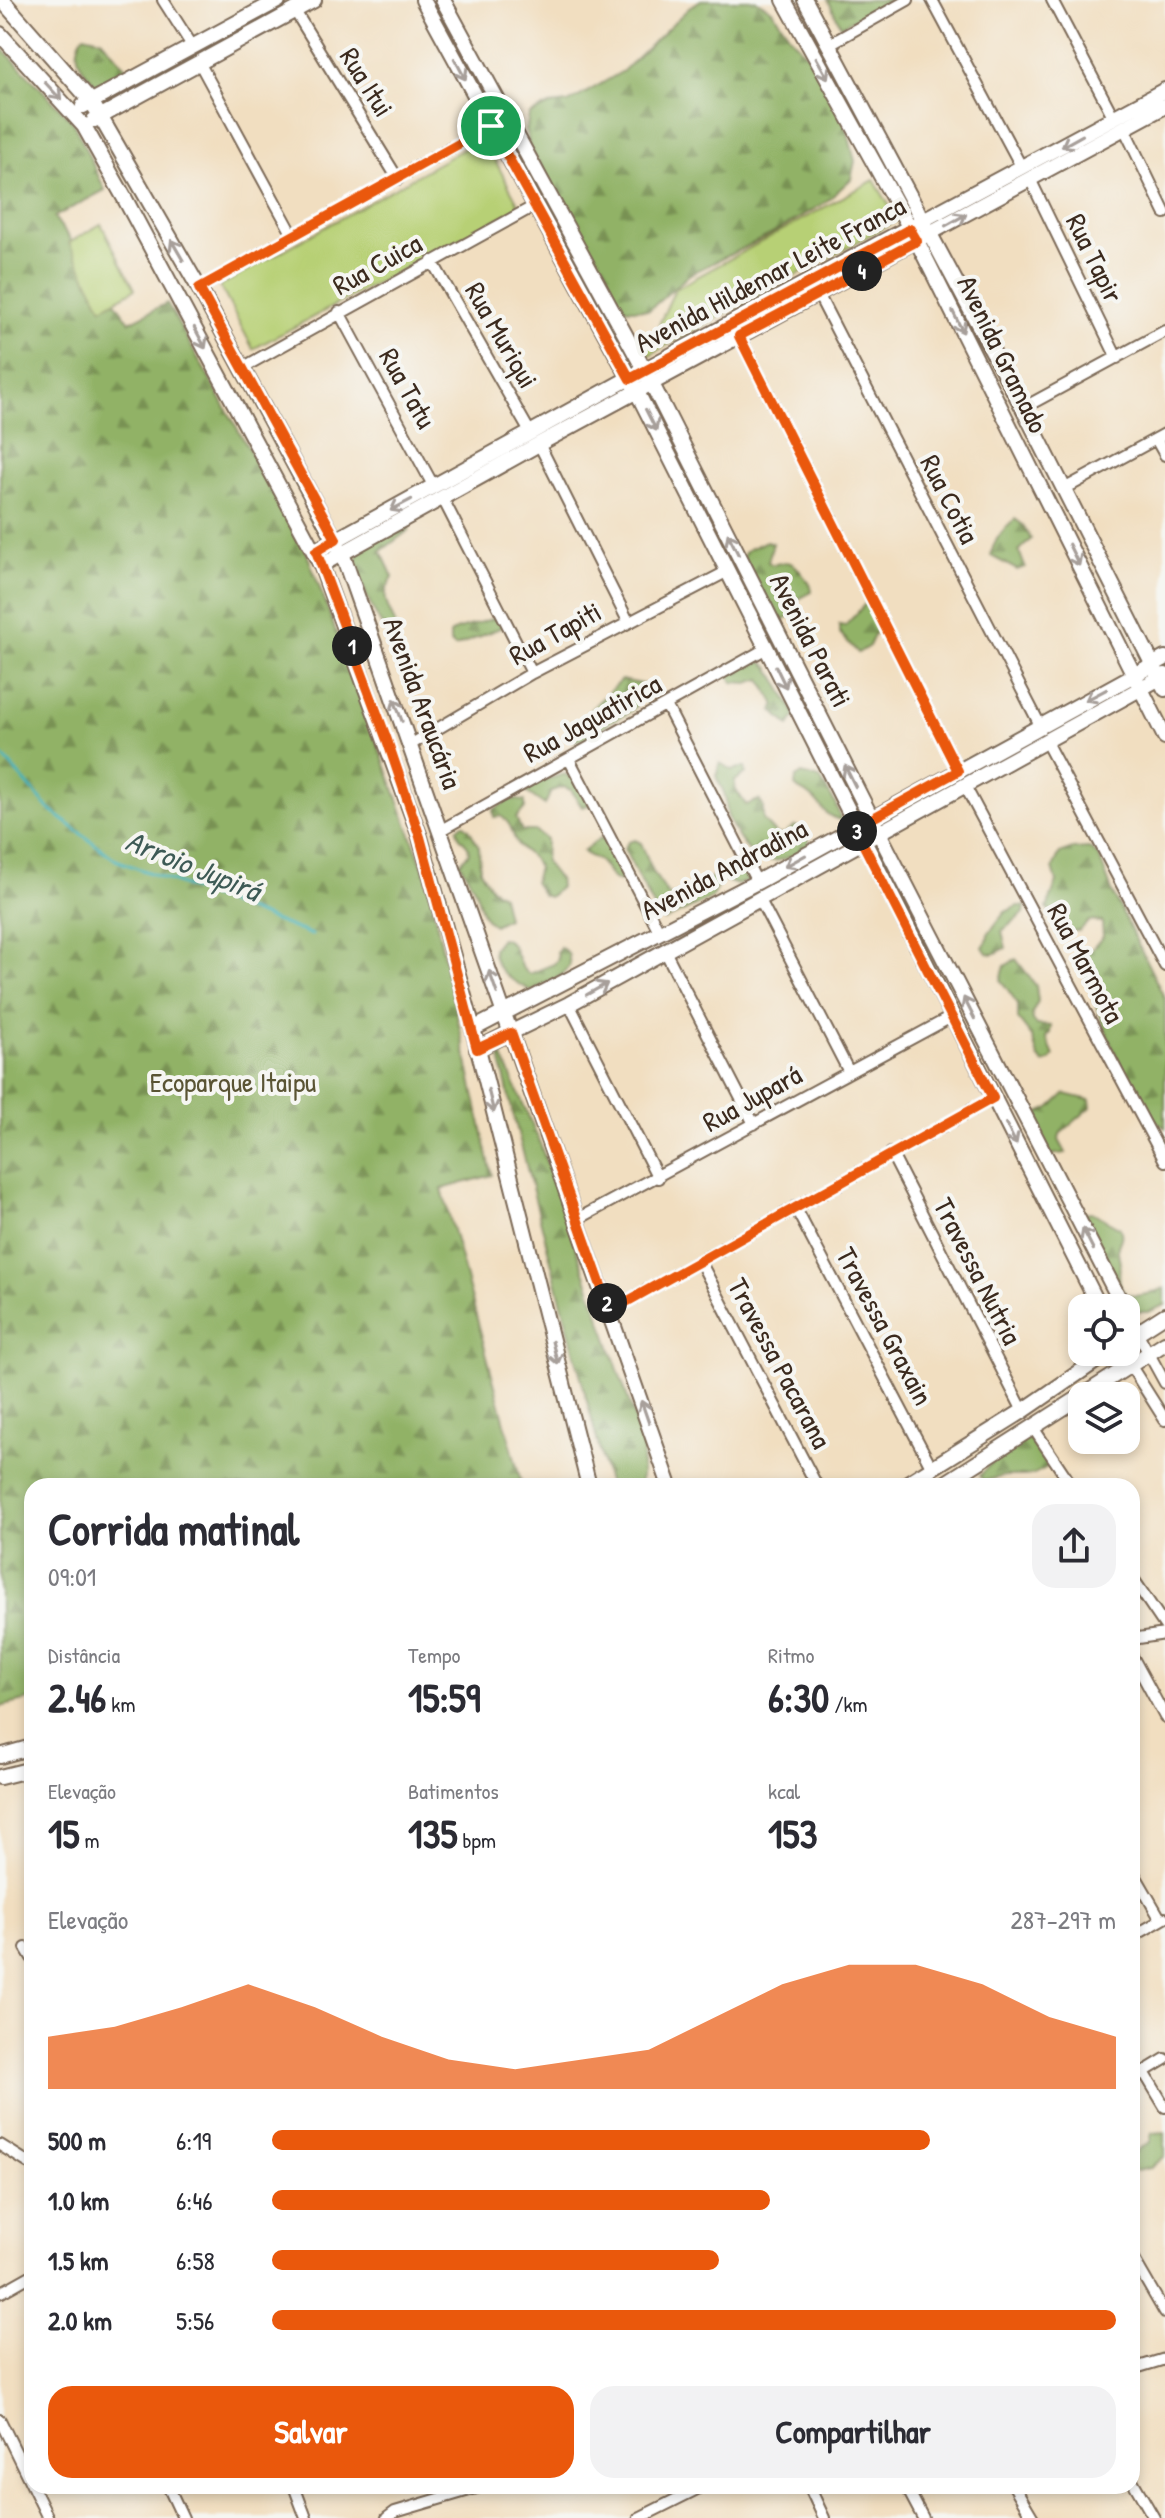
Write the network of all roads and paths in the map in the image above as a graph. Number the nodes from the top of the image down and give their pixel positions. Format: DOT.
graph roads {
  1 [pos="2,0"];
  2 [pos="163,0"];
  3 [pos="279,0"];
  4 [pos="314,0"];
  5 [pos="423,0"];
  6 [pos="443,0"];
  7 [pos="784,0"];
  8 [pos="805,0"];
  9 [pos="908,0"];
  10 [pos="932,0"];
  11 [pos="1052,0"];
  12 [pos="295,11"];
  13 [pos="0,34"];
  14 [pos="828,45"];
  15 [pos="193,47"];
  16 [pos="200,64"];
  17 [pos="1165,90"];
  18 [pos="91,101"];
  19 [pos="1165,106"];
  20 [pos="73,112"];
  21 [pos="100,116"];
  22 [pos="1119,123"];
  23 [pos="84,126"];
  24 [pos="491,126"];
  25 [pos="1026,173"];
  26 [pos="398,179"];
  27 [pos="536,205"];
  28 [pos="1165,213"];
  29 [pos="928,227"];
  30 [pos="293,235"];
  31 [pos="914,235"];
  32 [pos="432,261"];
  33 [pos="199,288"];
  34 [pos="818,294"];
  35 [pos="339,312"];
  36 [pos="1165,331"];
  37 [pos="739,336"];
  38 [pos="1117,358"];
  39 [pos="242,368"];
  40 [pos="644,370"];
  41 [pos="652,384"];
  42 [pos="633,385"];
  43 [pos="1023,408"];
  44 [pos="1160,436"];
  45 [pos="535,439"];
  46 [pos="1165,455"];
  47 [pos="1064,489"];
  48 [pos="438,492"];
  49 [pos="339,546"];
  50 [pos="318,558"];
  51 [pos="728,571"];
  52 [pos="628,621"];
  53 [pos="767,648"];
  54 [pos="532,673"];
  55 [pos="1161,673"];
  56 [pos="1137,682"];
  57 [pos="666,705"];
  58 [pos="1043,733"];
  59 [pos="1165,737"];
  60 [pos="410,745"];
  61 [pos="569,759"];
  62 [pos="958,771"];
  63 [pos="965,786"];
  64 [pos="875,826"];
  65 [pos="441,830"];
  66 [pos="859,835"];
  67 [pos="757,882"];
  68 [pos="760,900"];
  69 [pos="660,933"];
  70 [pos="665,951"];
  71 [pos="1165,966"];
  72 [pos="569,1004"];
  73 [pos="504,1014"];
  74 [pos="951,1017"];
  75 [pos="473,1029"];
  76 [pos="511,1033"];
  77 [pos="477,1049"];
  78 [pos="849,1072"];
  79 [pos="993,1098"];
  80 [pos="754,1124"];
  81 [pos="891,1153"];
  82 [pos="1165,1161"];
  83 [pos="658,1178"];
  84 [pos="795,1207"];
  85 [pos="576,1220"];
  86 [pos="701,1263"];
  87 [pos="1093,1294"];
  88 [pos="1117,1294"];
  89 [pos="610,1311"];
  90 [pos="1165,1315"];
  91 [pos="1140,1330"];
  92 [pos="1165,1343"];
  93 [pos="1140,1346"];
  94 [pos="1147,1354"];
  95 [pos="1140,1355"];
  96 [pos="1089,1366"];
  97 [pos="1115,1366"];
  98 [pos="1131,1366"];
  99 [pos="1165,1383"];
  100 [pos="1023,1411"];
  101 [pos="1165,1420"];
  102 [pos="1032,1426"];
  103 [pos="932,1468"];
  104 [pos="587,1478"];
  105 [pos="667,1478"];
  106 [pos="813,1478"];
  107 [pos="916,1478"];
  108 [pos="953,1478"];
  109 [pos="1067,1478"];
  110 [pos="1140,1589"];
  111 [pos="1165,1626"];
  112 [pos="1165,1634"];
  113 [pos="1140,1638"];
  114 [pos="1140,1671"];
  115 [pos="1165,1717"];
  116 [pos="24,1749"];
  117 [pos="0,1756"];
  118 [pos="24,1771"];
  119 [pos="0,1777"];
  120 [pos="1140,1883"];
  121 [pos="1163,1919"];
  122 [pos="1140,1932"];
  123 [pos="1165,2059"];
  124 [pos="1144,2072"];
  125 [pos="1140,2074"];
  126 [pos="1165,2107"];
  127 [pos="0,2145"];
  128 [pos="24,2160"];
  129 [pos="1140,2270"];
  130 [pos="24,2280"];
  131 [pos="0,2293"];
  132 [pos="1165,2313"];
  133 [pos="1165,2359"];
  134 [pos="1140,2367"];
  135 [pos="0,2420"];
  136 [pos="24,2469"];
  137 [pos="36,2494"];
  138 [pos="172,2494"];
  139 [pos="297,2494"];
  140 [pos="455,2494"];
  141 [pos="687,2494"];
  142 [pos="813,2494"];
  143 [pos="910,2494"];
  144 [pos="1019,2494"];
  145 [pos="1140,2494"];
  146 [pos="48,2518"];
  147 [pos="183,2518"];
  148 [pos="306,2518"];
  149 [pos="387,2518"];
  150 [pos="639,2518"];
  151 [pos="824,2518"];
  152 [pos="923,2518"];
  153 [pos="1033,2518"];
  154 [pos="1154,2518"];
  1 -- 18 [label="street, Avenida Araucária"];
  2 -- 15 [label="street"];
  3 -- 15 [label="street"];
  4 -- 12 [label="street"];
  5 -- 24 [label="street, Avenida Parati, one-way"];
  6 -- 40 [label="street, Avenida Parati"];
  7 -- 31 [label="street, Avenida Gramado, one-way"];
  8 -- 14 [label="street, Avenida Gramado"];
  9 -- 14 [label="street"];
  10 -- 25 [label="street, Rua Tapir"];
  11 -- 22 [label="street"];
  12 -- 16 [label="street"];
  12 -- 26 [label="street, Rua Itui"];
  13 -- 20 [label="street, Avenida Araucária, one-way"];
  14 -- 29 [label="street, Avenida Gramado"];
  15 -- 18 [label="street"];
  16 -- 21 [label="street"];
  16 -- 30 [label="street"];
  17 -- 22 [label="street, Avenida Hildemar Leite Franca"];
  18 -- 20 [label="street"];
  18 -- 21 [label="street, Avenida Araucária"];
  19 -- 22 [label="street, Avenida Hildemar Leite Franca"];
  20 -- 23 [label="street, Avenida Araucária"];
  21 -- 23 [label="street"];
  33 -- 21 [label="street, Avenida Araucária, one-way"];
  22 -- 25 [label="street, Avenida Hildemar Leite Franca"];
  22 -- 28 [label="street"];
  23 -- 50 [label="street, Avenida Araucária, one-way"];
  24 -- 26 [label="street"];
  24 -- 27 [label="street, Avenida Parati"];
  25 -- 29 [label="street, Avenida Hildemar Leite Franca"];
  25 -- 38 [label="street, Rua Tapir"];
  26 -- 30 [label="street"];
  27 -- 32 [label="street, Rua Cuica"];
  27 -- 42 [label="street, Avenida Parati"];
  29 -- 31 [label="street, Avenida Hildemar Leite Franca"];
  29 -- 43 [label="street, Avenida Gramado"];
  30 -- 33 [label="street"];
  31 -- 34 [label="street, Avenida Hildemar Leite Franca"];
  31 -- 40 [label="street, Avenida Hildemar Leite Franca"];
  31 -- 56 [label="street, Avenida Gramado, one-way"];
  32 -- 35 [label="street, Rua Cuica"];
  32 -- 45 [label="street, Rua Muriqui"];
  33 -- 39 [label="street, Avenida Araucária"];
  34 -- 37 [label="street, Avenida Hildemar Leite Franca"];
  34 -- 58 [label="street, Rua Cotia"];
  35 -- 39 [label="street, Rua Cuica"];
  35 -- 48 [label="street, Rua Tatu"];
  36 -- 38 [label="street"];
  37 -- 41 [label="street, Avenida Hildemar Leite Franca"];
  37 -- 62 [label="street"];
  38 -- 43 [label="street"];
  39 -- 49 [label="street, Avenida Araucária"];
  40 -- 41 [label="street, Avenida Parati"];
  40 -- 42 [label="street, Avenida Hildemar Leite Franca"];
  41 -- 42 [label="street, Avenida Hildemar Leite Franca"];
  64 -- 41 [label="street, Avenida Parati, one-way"];
  42 -- 45 [label="street, Avenida Hildemar Leite Franca"];
  42 -- 51 [label="street, Avenida Parati, one-way"];
  43 -- 47 [label="street, Avenida Gramado"];
  44 -- 46 [label="street"];
  44 -- 47 [label="street"];
  45 -- 48 [label="street, Avenida Hildemar Leite Franca"];
  45 -- 52 [label="street, Rua Muriqui"];
  47 -- 55 [label="street, Avenida Gramado"];
  48 -- 49 [label="street, Avenida Hildemar Leite Franca"];
  48 -- 54 [label="street, Rua Tatu"];
  49 -- 50 [label="street, Avenida Hildemar Leite Franca"];
  60 -- 49 [label="street, Avenida Araucária, one-way"];
  50 -- 75 [label="street, Avenida Araucária"];
  51 -- 52 [label="street, Rua Tapiti"];
  51 -- 53 [label="street, Avenida Parati"];
  52 -- 54 [label="street, Rua Tapiti"];
  53 -- 57 [label="street, Rua Jaguatirica"];
  53 -- 66 [label="street, Avenida Parati, one-way"];
  54 -- 60 [label="street, Rua Tapiti"];
  55 -- 56 [label="street, Avenida Andradina"];
  56 -- 58 [label="street, Avenida Andradina"];
  56 -- 59 [label="street, Avenida Gramado"];
  57 -- 61 [label="street, Rua Jaguatirica"];
  57 -- 67 [label="street"];
  58 -- 62 [label="street, Avenida Andradina"];
  58 -- 63 [label="street, Avenida Andradina"];
  58 -- 71 [label="street, Rua Cotia"];
  60 -- 65 [label="street, Avenida Araucária"];
  61 -- 65 [label="street, Rua Jaguatirica"];
  61 -- 69 [label="street"];
  62 -- 64 [label="street, Avenida Andradina"];
  63 -- 64 [label="street, Avenida Andradina"];
  63 -- 82 [label="street, Rua Marmota"];
  64 -- 66 [label="street, Avenida Andradina"];
  88 -- 64 [label="street, Avenida Parati, one-way"];
  73 -- 65 [label="street, Avenida Araucária, one-way"];
  66 -- 67 [label="street, Avenida Andradina, one-way"];
  66 -- 68 [label="street, Avenida Andradina"];
  66 -- 74 [label="street, Avenida Parati"];
  67 -- 69 [label="street, Avenida Andradina"];
  68 -- 70 [label="street, Avenida Andradina"];
  68 -- 78 [label="street"];
  69 -- 73 [label="street, Avenida Andradina"];
  72 -- 70 [label="street, Avenida Andradina, one-way"];
  70 -- 80 [label="street"];
  72 -- 76 [label="street, Avenida Andradina"];
  72 -- 83 [label="street"];
  73 -- 75 [label="street, Avenida Andradina"];
  73 -- 76 [label="street, Avenida Araucária"];
  74 -- 78 [label="street, Rua Jupará"];
  74 -- 79 [label="street, Avenida Parati"];
  75 -- 77 [label="street, Avenida Araucária"];
  76 -- 77 [label="street, Avenida Andradina"];
  76 -- 85 [label="street, Avenida Araucária"];
  77 -- 104 [label="street, Avenida Araucária, one-way"];
  78 -- 80 [label="street, Rua Jupará"];
  79 -- 81 [label="street"];
  79 -- 87 [label="street, Avenida Parati, one-way"];
  80 -- 83 [label="street, Rua Jupará"];
  81 -- 84 [label="street"];
  81 -- 100 [label="street, Travessa Nutria"];
  83 -- 85 [label="street, Rua Jupará"];
  84 -- 86 [label="street"];
  84 -- 103 [label="street, Travessa Graxain"];
  85 -- 89 [label="street, Avenida Araucária"];
  86 -- 89 [label="street"];
  86 -- 106 [label="street, Travessa Pacarana"];
  105 -- 89 [label="street, Avenida Araucária, one-way"];
  90 -- 91 [label="street"];
  92 -- 94 [label="street"];
  93 -- 94 [label="street, Avenida Parati"];
  94 -- 95 [label="street"];
  94 -- 99 [label="street, Avenida Parati"];
  96 -- 100 [label="street"];
  97 -- 102 [label="street"];
  98 -- 101 [label="street"];
  100 -- 103 [label="street"];
  102 -- 108 [label="street"];
  102 -- 109 [label="street"];
  103 -- 107 [label="street"];
  110 -- 111 [label="street"];
  112 -- 113 [label="street"];
  114 -- 115 [label="street"];
  116 -- 117 [label="street"];
  118 -- 119 [label="street"];
  120 -- 121 [label="street"];
  121 -- 122 [label="street"];
  123 -- 124 [label="street"];
  124 -- 125 [label="street"];
  124 -- 126 [label="street"];
  127 -- 128 [label="street"];
  129 -- 132 [label="street"];
  130 -- 131 [label="street"];
  133 -- 134 [label="street"];
  135 -- 136 [label="street"];
  137 -- 146 [label="street"];
  138 -- 147 [label="street"];
  139 -- 148 [label="street"];
  140 -- 149 [label="street"];
  141 -- 150 [label="street"];
  142 -- 151 [label="street"];
  143 -- 152 [label="street"];
  144 -- 153 [label="street"];
  145 -- 154 [label="street"];
}
